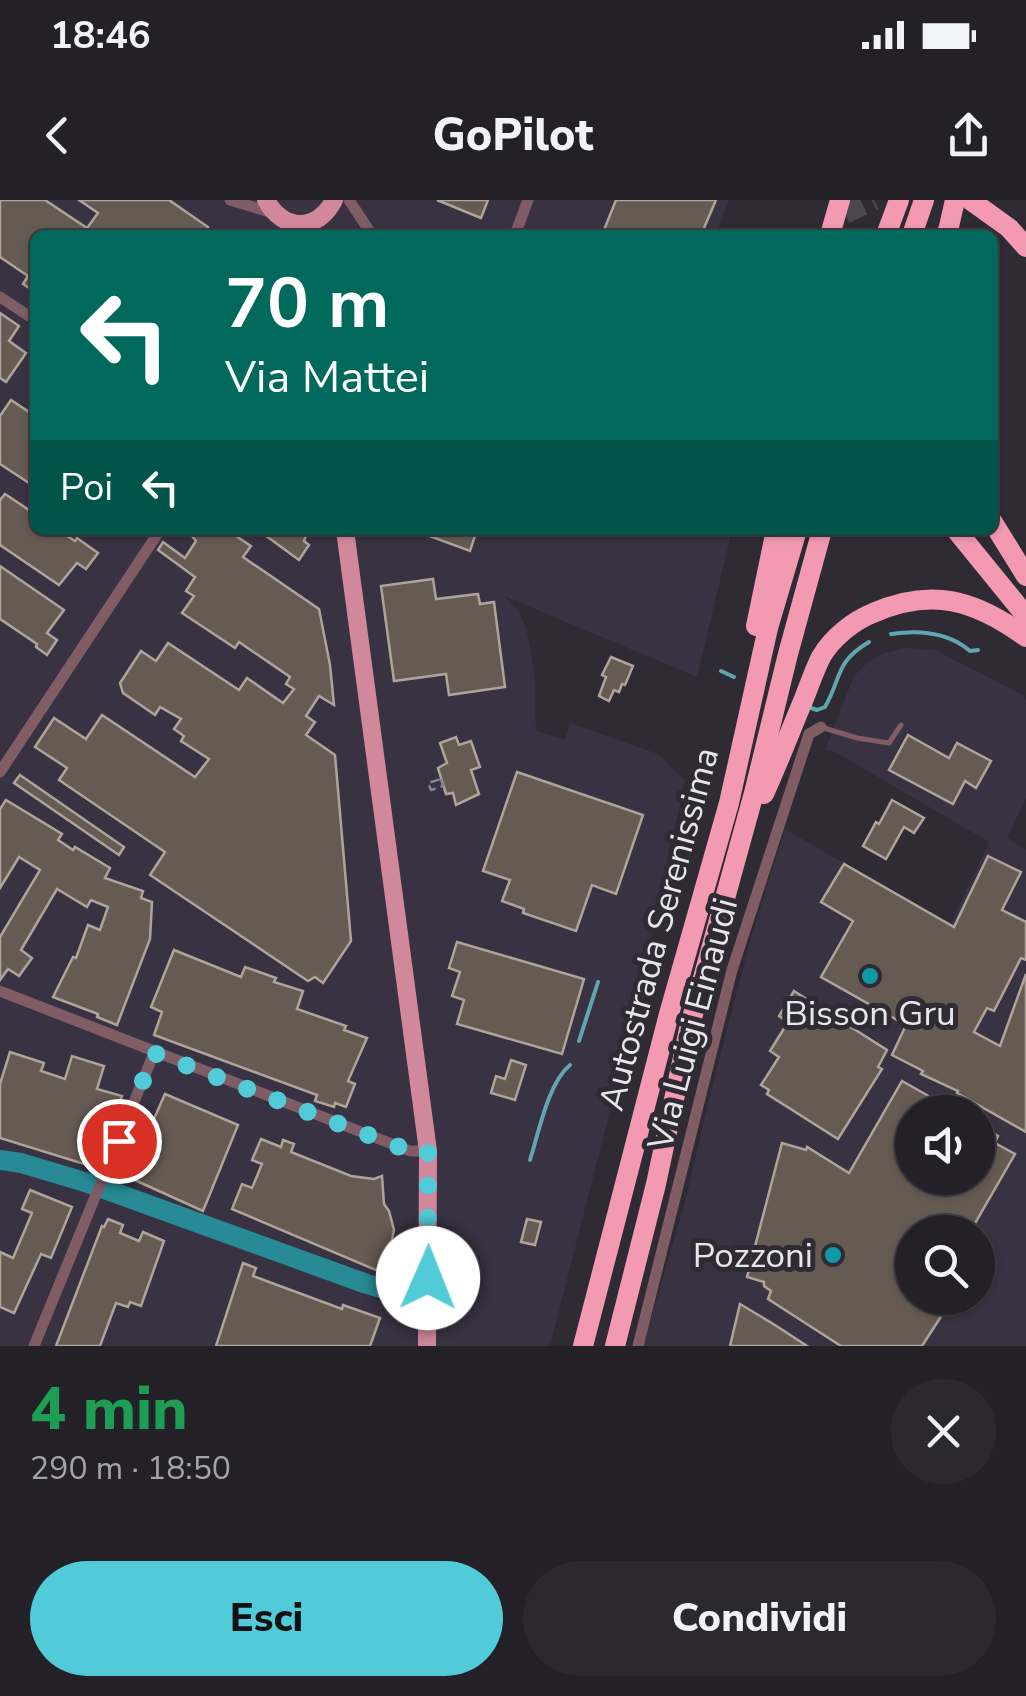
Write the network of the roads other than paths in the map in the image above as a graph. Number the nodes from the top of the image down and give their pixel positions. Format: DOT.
graph roads {
  1 [pos="230,200"];
  2 [pos="349,200"];
  3 [pos="528,200"];
  4 [pos="898,200"];
  5 [pos="924,200"];
  6 [pos="955,200"];
  7 [pos="970,200"];
  8 [pos="842,207"];
  9 [pos="325,216"];
  10 [pos="279,217"];
  11 [pos="362,223"];
  12 [pos="368,230"];
  13 [pos="517,230"];
  14 [pos="823,230"];
  15 [pos="832,230"];
  16 [pos="888,230"];
  17 [pos="914,230"];
  18 [pos="948,230"];
  19 [pos="1026,248"];
  20 [pos="0,296"];
  21 [pos="30,317"];
  22 [pos="998,531"];
  23 [pos="157,535"];
  24 [pos="345,535"];
  25 [pos="775,535"];
  26 [pos="796,535"];
  27 [pos="821,535"];
  28 [pos="960,535"];
  29 [pos="1026,576"];
  30 [pos="1026,616"];
  31 [pos="1026,636"];
  32 [pos="901,725"];
  33 [pos="821,727"];
  34 [pos="0,772"];
  35 [pos="719,836"];
  36 [pos="737,856"];
  37 [pos="0,992"];
  38 [pos="154,1053"];
  39 [pos="428,1151"];
  40 [pos="34,1346"];
  41 [pos="427,1346"];
  42 [pos="583,1346"];
  43 [pos="615,1346"];
  44 [pos="638,1346"];
  1 -- 10 [label="street"];
  2 -- 11 [label="street"];
  3 -- 13 [label="street"];
  4 -- 16 [label="highway"];
  5 -- 17 [label="highway"];
  6 -- 18 [label="highway"];
  7 -- 19 [label="highway"];
  8 -- 14 [label="highway"];
  8 -- 15 [label="highway"];
  9 -- 10 [label="main road"];
  9 -- 11 [label="street"];
  11 -- 12 [label="street"];
  20 -- 21 [label="street"];
  22 -- 29 [label="highway"];
  23 -- 34 [label="street"];
  24 -- 39 [label="main road"];
  25 -- 35 [label="highway"];
  26 -- 35 [label="highway, Autostrada Serenissima"];
  27 -- 36 [label="highway, Autostrada Serenissima"];
  28 -- 30 [label="highway"];
  31 -- 36 [label="highway"];
  32 -- 33 [label="lane"];
  33 -- 44 [label="street, Via Luigi Einaudi"];
  35 -- 42 [label="highway, Autostrada Serenissima"];
  36 -- 43 [label="highway, Autostrada Serenissima"];
  37 -- 38 [label="street"];
  38 -- 39 [label="street"];
  38 -- 40 [label="street"];
  39 -- 41 [label="main road"];
}
